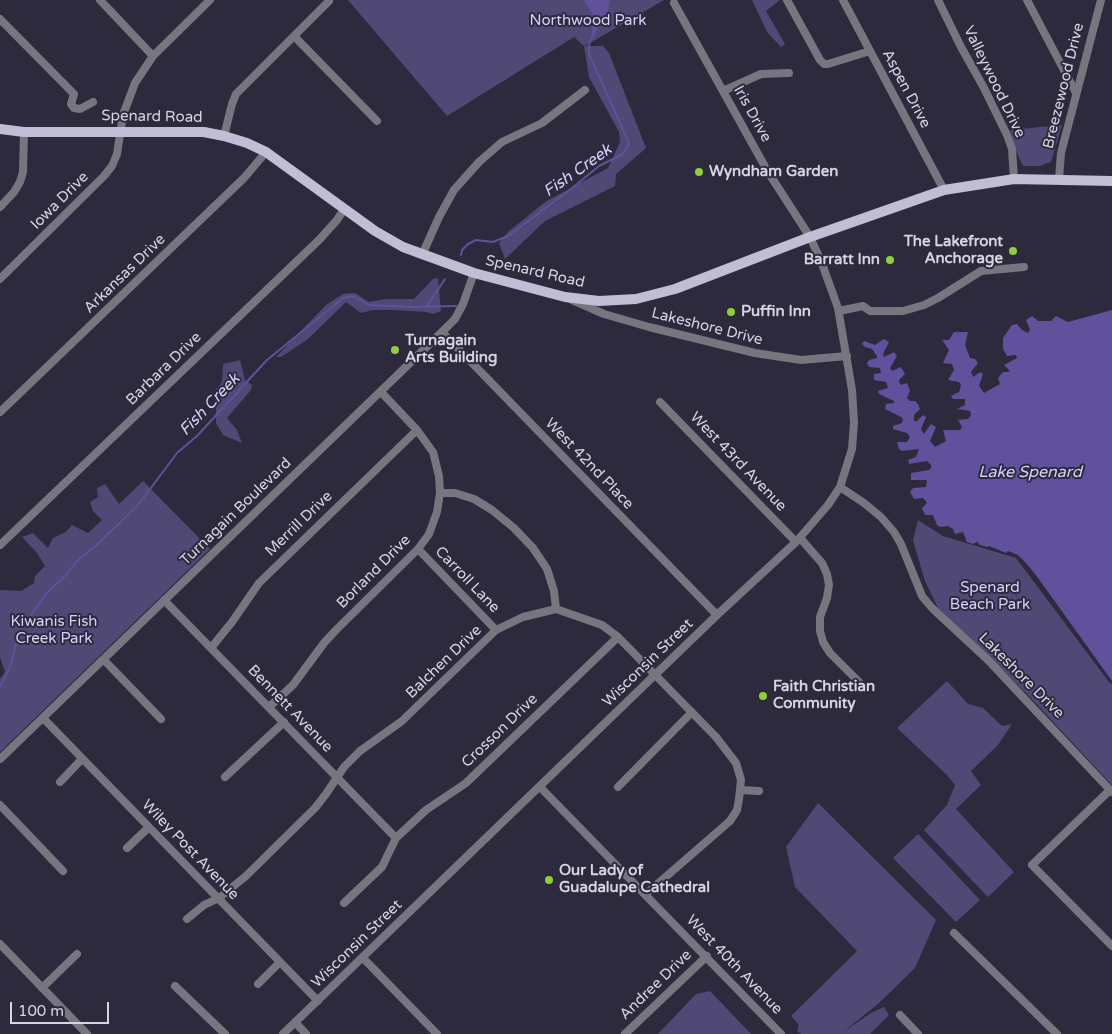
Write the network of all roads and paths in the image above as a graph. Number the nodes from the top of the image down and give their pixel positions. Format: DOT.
graph roads {
  1 [pos="100,0"];
  2 [pos="210,0"];
  3 [pos="787,0"];
  4 [pos="843,0"];
  5 [pos="938,0"];
  6 [pos="1027,0"];
  7 [pos="1101,0"];
  8 [pos="330,1"];
  9 [pos="674,3"];
  10 [pos="0,19"];
  11 [pos="294,36"];
  12 [pos="870,51"];
  13 [pos="153,56"];
  14 [pos="789,73"];
  15 [pos="585,90"];
  16 [pos="723,91"];
  17 [pos="1076,93"];
  18 [pos="93,102"];
  19 [pos="377,121"];
  20 [pos="0,129"];
  21 [pos="120,131"];
  22 [pos="24,132"];
  23 [pos="224,136"];
  24 [pos="266,152"];
  25 [pos="1014,179"];
  26 [pos="1059,179"];
  27 [pos="1112,181"];
  28 [pos="944,190"];
  29 [pos="0,207"];
  30 [pos="344,209"];
  31 [pos="810,237"];
  32 [pos="422,255"];
  33 [pos="1024,267"];
  34 [pos="474,273"];
  35 [pos="0,279"];
  36 [pos="565,297"];
  37 [pos="605,301"];
  38 [pos="839,311"];
  39 [pos="604,314"];
  40 [pos="442,332"];
  41 [pos="847,356"];
  42 [pos="381,392"];
  43 [pos="660,402"];
  44 [pos="0,412"];
  45 [pos="417,430"];
  46 [pos="840,487"];
  47 [pos="440,493"];
  48 [pos="798,540"];
  49 [pos="0,545"];
  50 [pos="418,549"];
  51 [pos="164,600"];
  52 [pos="556,609"];
  53 [pos="716,615"];
  54 [pos="496,630"];
  55 [pos="618,637"];
  56 [pos="211,648"];
  57 [pos="104,660"];
  58 [pos="655,675"];
  59 [pos="864,688"];
  60 [pos="269,707"];
  61 [pos="692,712"];
  62 [pos="42,718"];
  63 [pos="162,719"];
  64 [pos="284,722"];
  65 [pos="0,759"];
  66 [pos="82,759"];
  67 [pos="224,777"];
  68 [pos="336,777"];
  69 [pos="60,782"];
  70 [pos="540,786"];
  71 [pos="618,787"];
  72 [pos="740,790"];
  73 [pos="759,791"];
  74 [pos="1111,791"];
  75 [pos="0,805"];
  76 [pos="149,827"];
  77 [pos="396,838"];
  78 [pos="127,848"];
  79 [pos="63,871"];
  80 [pos="646,894"];
  81 [pos="218,898"];
  82 [pos="344,903"];
  83 [pos="187,919"];
  84 [pos="954,933"];
  85 [pos="0,944"];
  86 [pos="1112,946"];
  87 [pos="78,954"];
  88 [pos="707,956"];
  89 [pos="363,958"];
  90 [pos="279,963"];
  91 [pos="258,984"];
  92 [pos="175,986"];
  93 [pos="42,988"];
  94 [pos="318,1001"];
  95 [pos="900,1015"];
  96 [pos="295,1022"];
  97 [pos="86,1034"];
  98 [pos="225,1034"];
  99 [pos="283,1034"];
  100 [pos="306,1034"];
  101 [pos="437,1034"];
  102 [pos="625,1034"];
  103 [pos="781,1034"];
  104 [pos="918,1034"];
  105 [pos="1057,1034"];
  1 -- 13 [label="street"];
  2 -- 13 [label="street, Iowa Drive"];
  3 -- 12 [label="street"];
  4 -- 12 [label="street, Aspen Drive"];
  5 -- 25 [label="street, Valleywood Drive"];
  6 -- 17 [label="street"];
  7 -- 17 [label="street, Breezewood Drive"];
  8 -- 11 [label="street"];
  9 -- 16 [label="street, Iris Drive"];
  10 -- 18 [label="street"];
  11 -- 19 [label="street"];
  11 -- 23 [label="street"];
  12 -- 28 [label="street, Aspen Drive"];
  13 -- 21 [label="street, Iowa Drive"];
  14 -- 16 [label="street"];
  15 -- 32 [label="street"];
  16 -- 31 [label="street, Iris Drive"];
  17 -- 26 [label="street, Breezewood Drive"];
  20 -- 22 [label="main road, Spenard Road"];
  21 -- 22 [label="main road, Spenard Road"];
  21 -- 23 [label="main road, Spenard Road"];
  21 -- 35 [label="street, Iowa Drive"];
  22 -- 29 [label="street"];
  23 -- 24 [label="main road, Spenard Road"];
  24 -- 30 [label="main road, Spenard Road"];
  24 -- 44 [label="street, Arkansas Drive"];
  25 -- 26 [label="main road, Spenard Road"];
  25 -- 28 [label="main road, Spenard Road"];
  26 -- 27 [label="main road, Spenard Road"];
  28 -- 31 [label="main road, Spenard Road"];
  30 -- 32 [label="main road, Spenard Road"];
  30 -- 49 [label="street, Barbara Drive"];
  31 -- 37 [label="main road, Spenard Road"];
  31 -- 38 [label="street, Wisconsin Street"];
  32 -- 34 [label="main road, Spenard Road"];
  33 -- 38 [label="street"];
  34 -- 36 [label="main road, Spenard Road"];
  34 -- 40 [label="street, Turnagain Boulevard"];
  36 -- 37 [label="main road, Spenard Road"];
  36 -- 39 [label="street, Lakeshore Drive"];
  37 -- 39 [label="street"];
  38 -- 41 [label="street, Wisconsin Street"];
  39 -- 41 [label="street, Lakeshore Drive"];
  40 -- 42 [label="street, Turnagain Boulevard"];
  40 -- 53 [label="street, West 42nd Place"];
  41 -- 46 [label="street, Wisconsin Street"];
  42 -- 45 [label="street, Borland Drive"];
  42 -- 51 [label="street, Turnagain Boulevard"];
  43 -- 48 [label="street, West 43rd Avenue"];
  45 -- 47 [label="street, Borland Drive"];
  45 -- 56 [label="street, Merrill Drive"];
  46 -- 48 [label="street, Wisconsin Street"];
  46 -- 74 [label="street, Lakeshore Drive"];
  47 -- 50 [label="street, Borland Drive"];
  47 -- 52 [label="street"];
  48 -- 53 [label="street, Wisconsin Street"];
  48 -- 59 [label="street, West 43rd Avenue"];
  50 -- 54 [label="street, Carroll Lane"];
  50 -- 60 [label="street, Borland Drive"];
  51 -- 56 [label="street, Bennett Avenue"];
  51 -- 57 [label="street, Turnagain Boulevard"];
  52 -- 54 [label="street, Balchen Drive"];
  52 -- 55 [label="street"];
  53 -- 58 [label="street, Wisconsin Street"];
  54 -- 68 [label="street, Balchen Drive"];
  55 -- 58 [label="street"];
  55 -- 77 [label="street, Crosson Drive"];
  56 -- 60 [label="street, Bennett Avenue"];
  57 -- 62 [label="street, Turnagain Boulevard"];
  57 -- 63 [label="street"];
  58 -- 61 [label="street"];
  58 -- 70 [label="street, Wisconsin Street"];
  60 -- 64 [label="street, Bennett Avenue"];
  61 -- 71 [label="street"];
  61 -- 72 [label="street"];
  62 -- 65 [label="street, Turnagain Boulevard"];
  62 -- 66 [label="street, Wiley Post Avenue"];
  64 -- 67 [label="street"];
  64 -- 68 [label="street, Bennett Avenue"];
  66 -- 69 [label="street"];
  66 -- 76 [label="street, Wiley Post Avenue"];
  68 -- 77 [label="street, Bennett Avenue"];
  68 -- 81 [label="street, Balchen Drive"];
  70 -- 80 [label="street, West 40th Avenue"];
  70 -- 89 [label="street, Wisconsin Street"];
  72 -- 73 [label="street"];
  72 -- 80 [label="street"];
  74 -- 86 [label="street"];
  75 -- 79 [label="street"];
  76 -- 78 [label="street"];
  76 -- 81 [label="street, Wiley Post Avenue"];
  77 -- 82 [label="street"];
  80 -- 88 [label="street, West 40th Avenue"];
  81 -- 83 [label="street, Balchen Drive"];
  81 -- 90 [label="street, Wiley Post Avenue"];
  84 -- 105 [label="street"];
  85 -- 93 [label="street"];
  87 -- 93 [label="street"];
  88 -- 102 [label="street, Andree Drive"];
  88 -- 103 [label="street, West 40th Avenue"];
  89 -- 94 [label="street, Wisconsin Street"];
  89 -- 101 [label="street"];
  90 -- 91 [label="street"];
  90 -- 94 [label="street, Wiley Post Avenue"];
  92 -- 98 [label="street"];
  93 -- 97 [label="street"];
  94 -- 96 [label="street, Wisconsin Street"];
  95 -- 104 [label="street"];
  96 -- 99 [label="street, Wisconsin Street"];
  96 -- 100 [label="street"];
}
